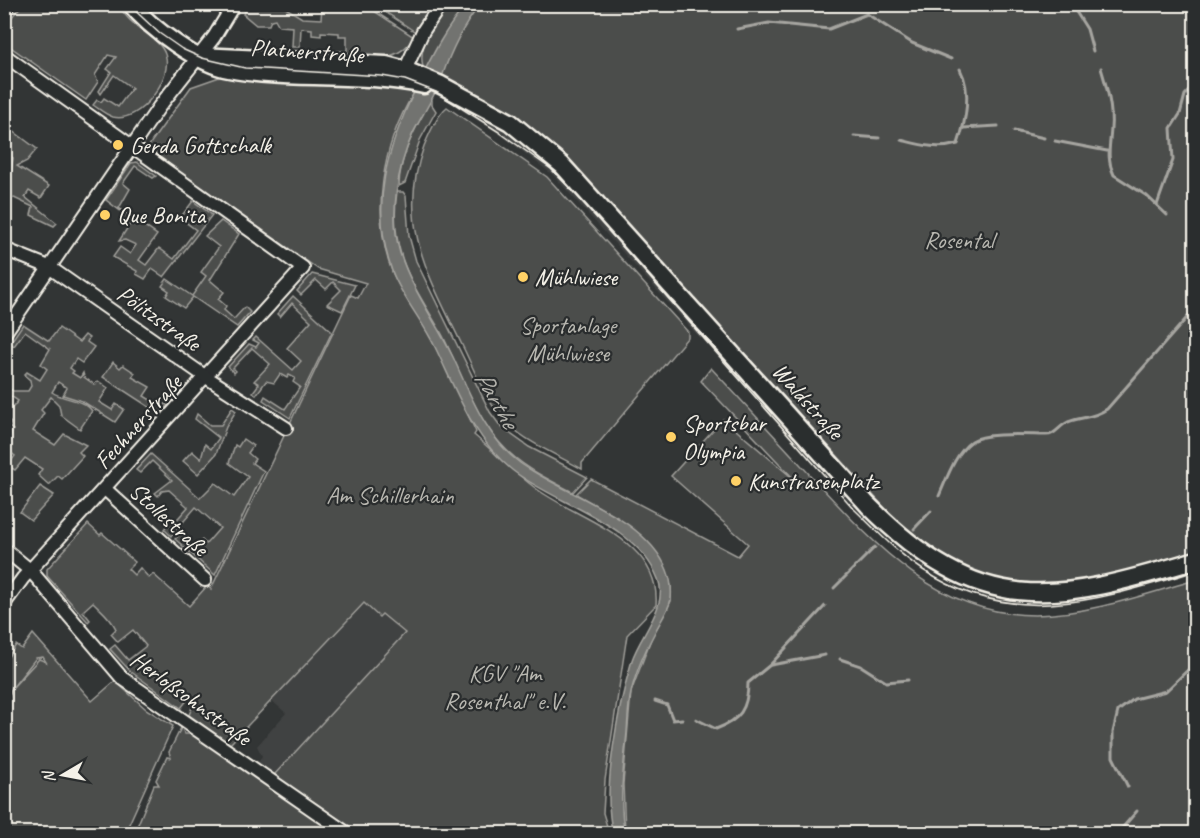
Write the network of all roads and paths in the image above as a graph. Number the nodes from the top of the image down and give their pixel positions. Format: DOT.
graph roads {
  1 [pos="9,4"];
  2 [pos="131,4"];
  3 [pos="234,4"];
  4 [pos="441,4"];
  5 [pos="4,10"];
  6 [pos="4,55"];
  7 [pos="199,56"];
  8 [pos="414,76"];
  9 [pos="132,146"];
  10 [pos="4,249"];
  11 [pos="49,267"];
  12 [pos="4,334"];
  13 [pos="207,377"];
  14 [pos="285,428"];
  15 [pos="105,489"];
  16 [pos="4,549"];
  17 [pos="1196,560"];
  18 [pos="31,571"];
  19 [pos="205,580"];
  20 [pos="4,604"];
  21 [pos="348,834"];
  1 -- 5 [label="street"];
  2 -- 7 [label="main road, Platnerstraße"];
  3 -- 7 [label="street"];
  4 -- 8 [label="street"];
  6 -- 9 [label="street"];
  7 -- 8 [label="main road, Platnerstraße"];
  7 -- 9 [label="street"];
  8 -- 17 [label="main road, Waldstraße"];
  9 -- 11 [label="street"];
  9 -- 13 [label="street, Fechnerstraße"];
  10 -- 11 [label="street, Pölitzstraße"];
  11 -- 12 [label="street"];
  11 -- 13 [label="street, Pölitzstraße"];
  13 -- 14 [label="street, Pölitzstraße"];
  13 -- 15 [label="street, Fechnerstraße"];
  15 -- 18 [label="street, Fechnerstraße"];
  15 -- 19 [label="street, Stollestraße"];
  16 -- 18 [label="street, Herloßsohnstraße"];
  18 -- 20 [label="street, Fechnerstraße"];
  18 -- 21 [label="street, Herloßsohnstraße"];
}
